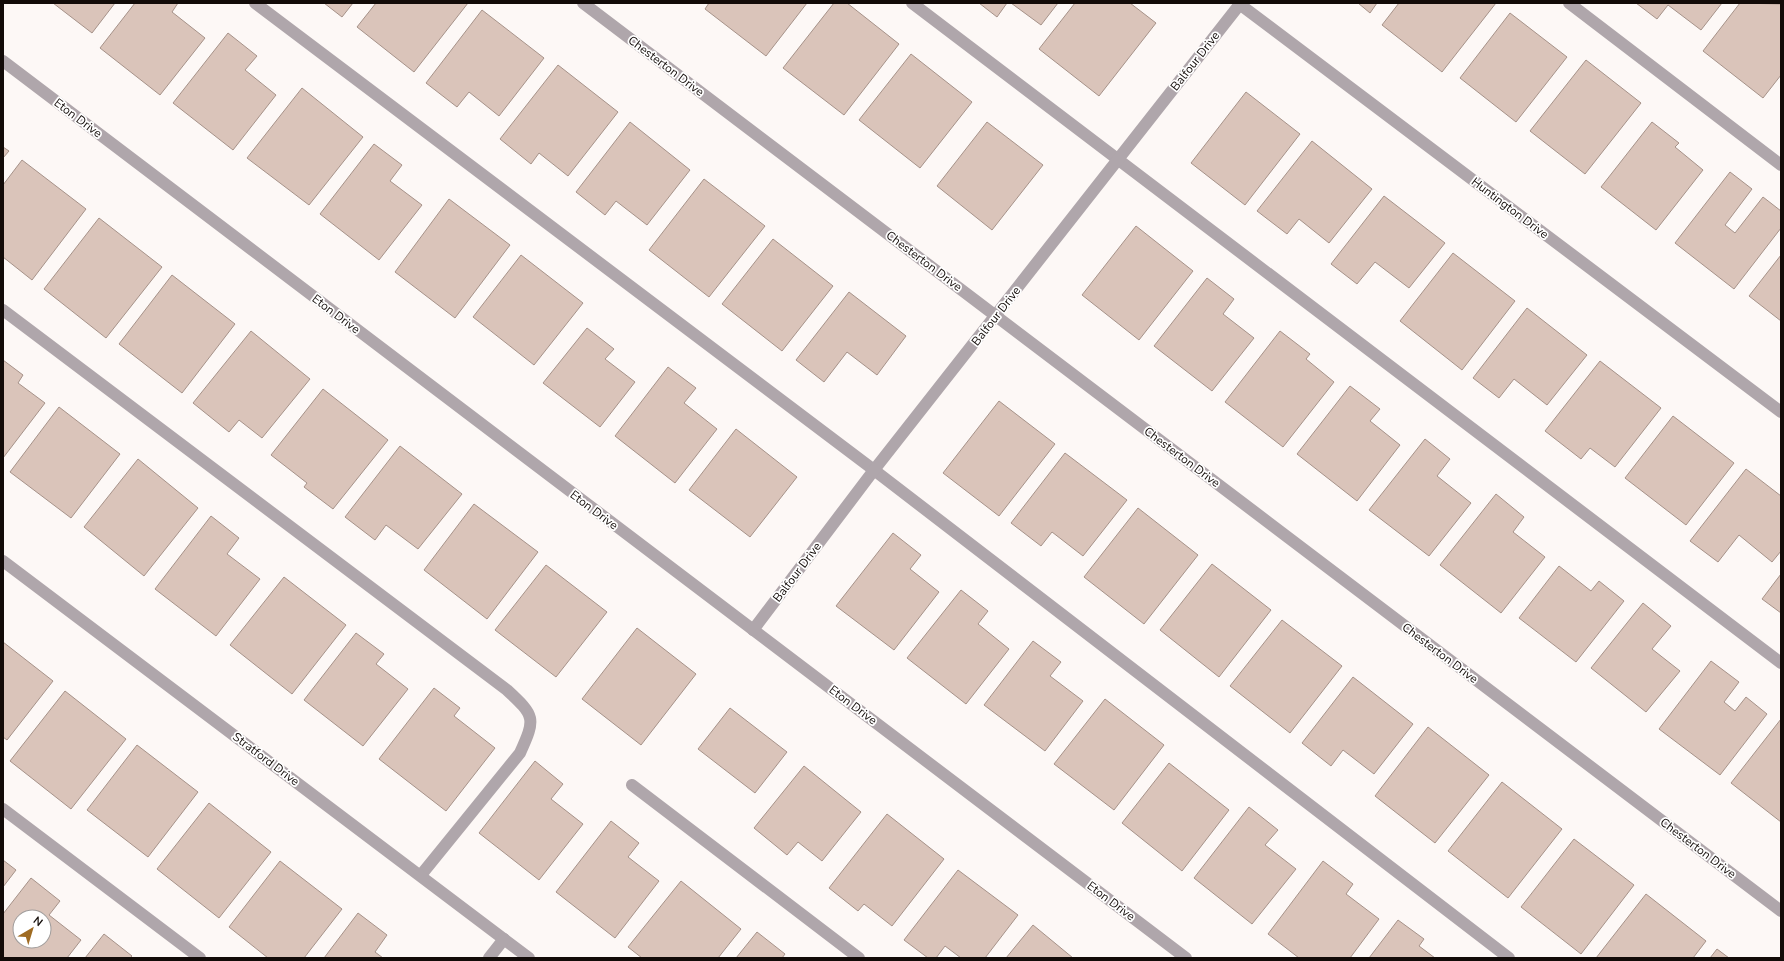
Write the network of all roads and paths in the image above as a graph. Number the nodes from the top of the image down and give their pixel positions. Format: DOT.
graph roads {
  1 [pos="255,3"];
  2 [pos="583,3"];
  3 [pos="912,3"];
  4 [pos="1569,3"];
  5 [pos="1244,5"];
  6 [pos="3,61"];
  7 [pos="1119,160"];
  8 [pos="1781,165"];
  9 [pos="3,310"];
  10 [pos="996,316"];
  11 [pos="1781,412"];
  12 [pos="874,470"];
  13 [pos="3,561"];
  14 [pos="753,630"];
  15 [pos="1781,664"];
  16 [pos="632,785"];
  17 [pos="3,809"];
  18 [pos="421,876"];
  19 [pos="1781,911"];
  20 [pos="504,939"];
  21 [pos="200,958"];
  22 [pos="489,958"];
  23 [pos="529,958"];
  24 [pos="859,958"];
  25 [pos="1186,958"];
  26 [pos="1509,958"];
  1 -- 12 [label="street"];
  2 -- 10 [label="street, Chesterton Drive"];
  3 -- 7 [label="street"];
  4 -- 8 [label="street"];
  5 -- 7 [label="street, Balfour Drive"];
  5 -- 11 [label="street, Huntington Drive"];
  6 -- 14 [label="street, Eton Drive"];
  7 -- 10 [label="street, Balfour Drive"];
  7 -- 15 [label="street"];
  9 -- 18 [label="street"];
  10 -- 12 [label="street, Balfour Drive"];
  10 -- 19 [label="street, Chesterton Drive"];
  12 -- 14 [label="street, Balfour Drive"];
  12 -- 26 [label="street"];
  13 -- 18 [label="street, Stratford Drive"];
  14 -- 25 [label="street, Eton Drive"];
  16 -- 24 [label="street"];
  17 -- 21 [label="street"];
  18 -- 20 [label="street, Stratford Drive"];
  20 -- 22 [label="street"];
  20 -- 23 [label="street, Stratford Drive"];
}
